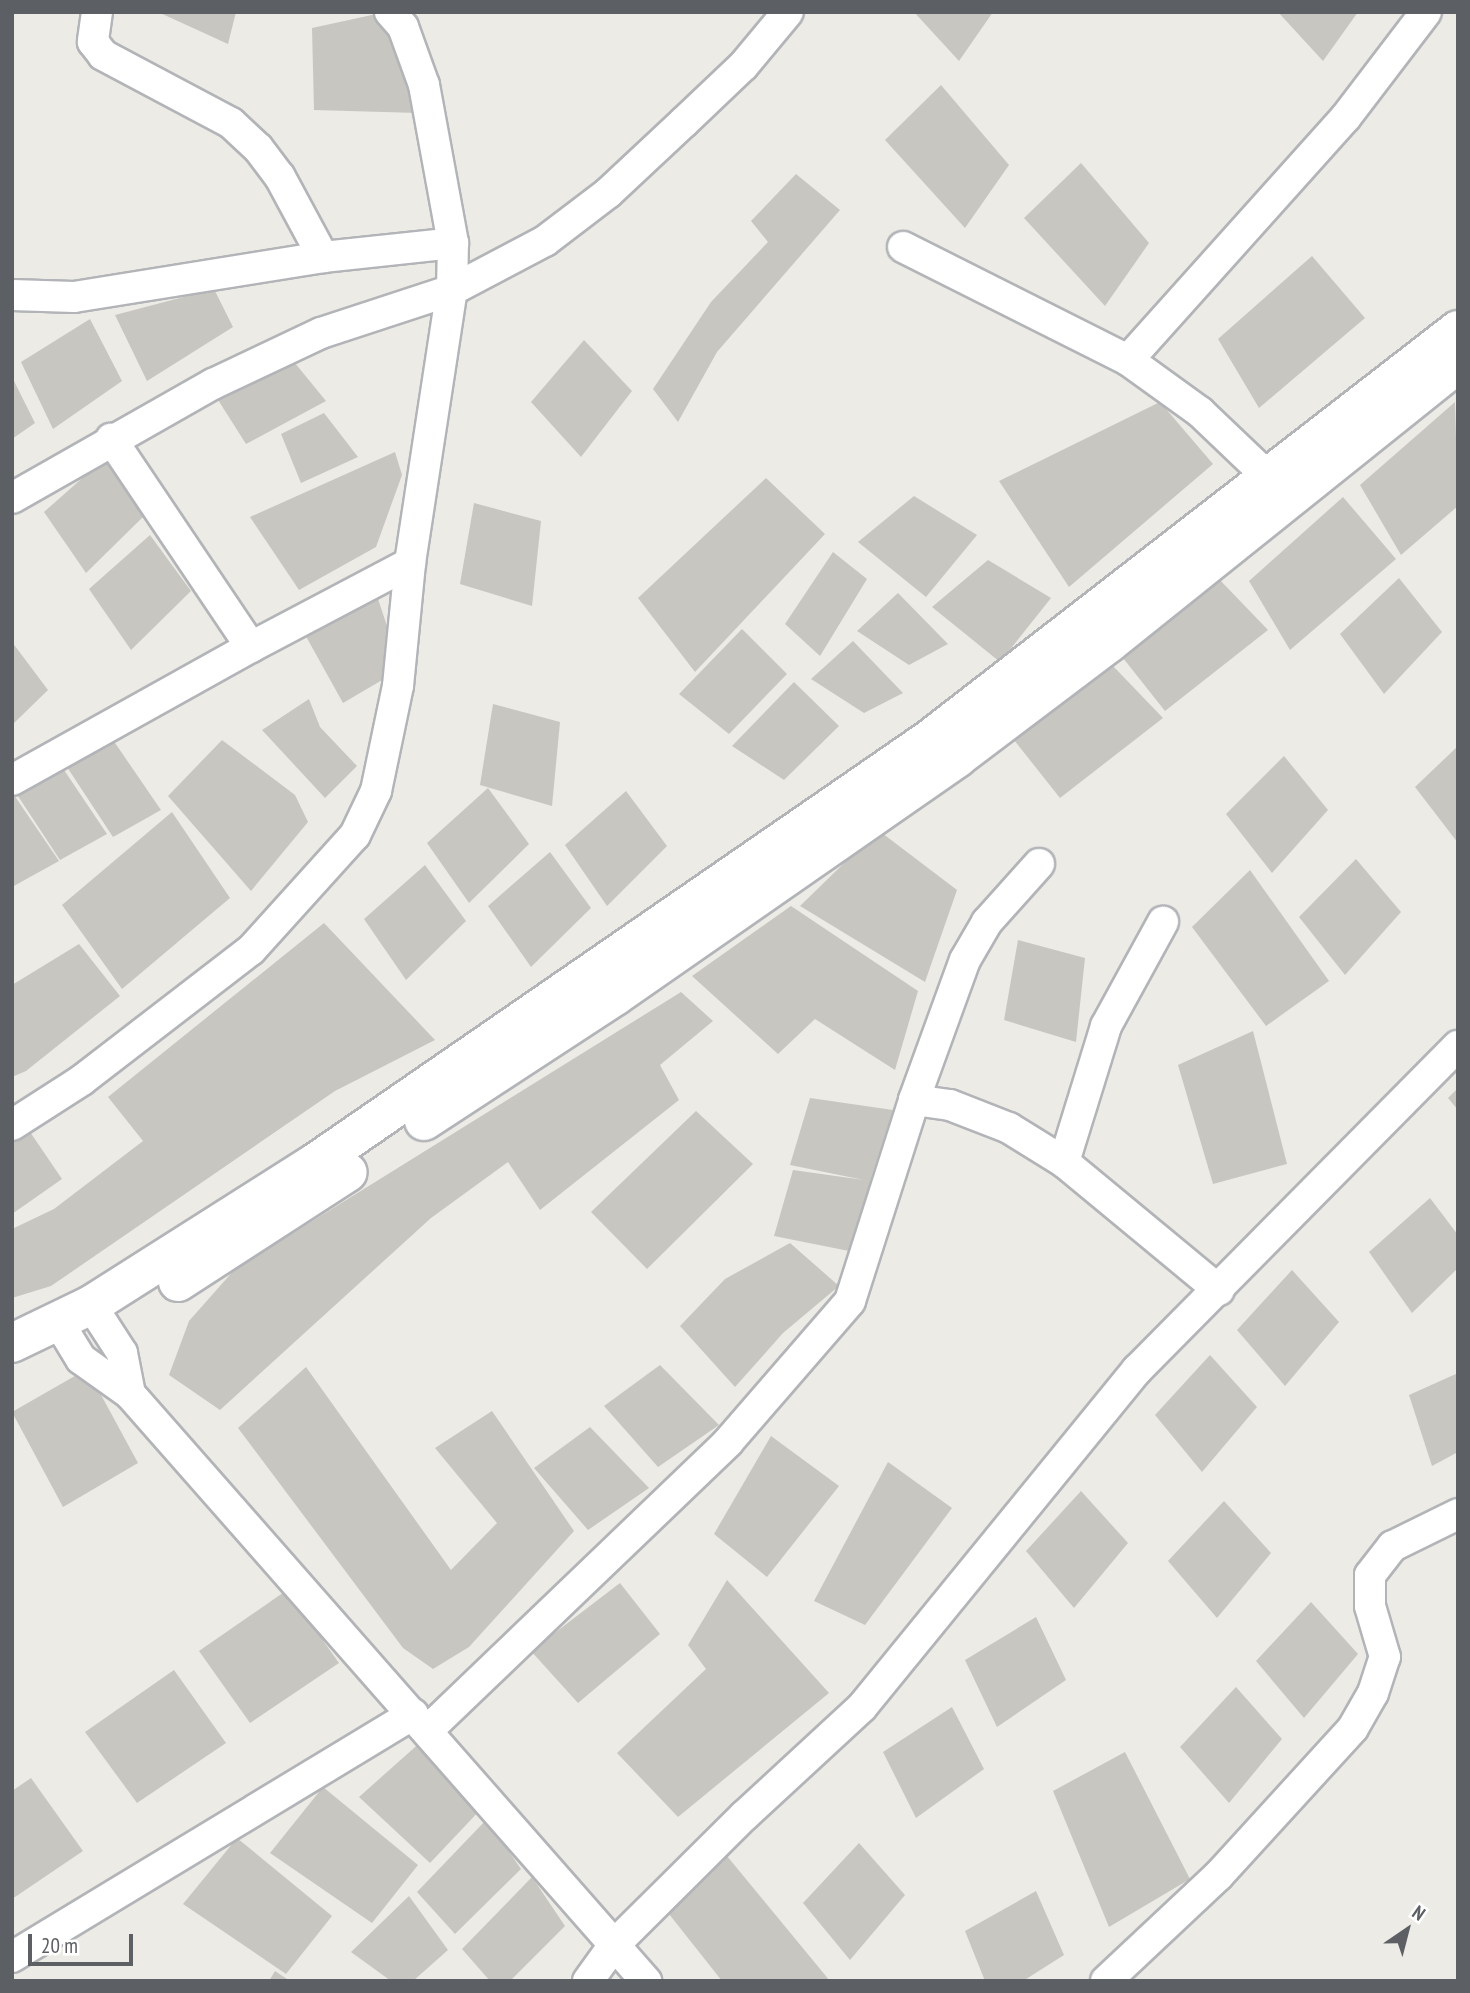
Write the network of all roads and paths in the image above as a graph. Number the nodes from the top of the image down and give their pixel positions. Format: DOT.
graph roads {
  1 [pos="97,12"];
  2 [pos="390,12"];
  3 [pos="788,12"];
  4 [pos="1426,12"];
  5 [pos="453,243"];
  6 [pos="903,247"];
  7 [pos="323,257"];
  8 [pos="452,290"];
  9 [pos="12,295"];
  10 [pos="1458,330"];
  11 [pos="1128,360"];
  12 [pos="1458,363"];
  13 [pos="111,439"];
  14 [pos="1279,486"];
  15 [pos="12,498"];
  16 [pos="410,563"];
  17 [pos="251,647"];
  18 [pos="12,780"];
  19 [pos="1039,864"];
  20 [pos="1163,922"];
  21 [pos="1458,1046"];
  22 [pos="914,1100"];
  23 [pos="12,1125"];
  24 [pos="1064,1162"];
  25 [pos="1219,1290"];
  26 [pos="81,1325"];
  27 [pos="12,1343"];
  28 [pos="12,1369"];
  29 [pos="1458,1514"];
  30 [pos="420,1722"];
  31 [pos="614,1945"];
  32 [pos="12,1957"];
  33 [pos="589,1981"];
  34 [pos="646,1981"];
  35 [pos="1105,1981"];
  1 -- 7 [label="street"];
  2 -- 5 [label="street"];
  3 -- 8 [label="street"];
  4 -- 11 [label="street"];
  5 -- 7 [label="street"];
  5 -- 8 [label="street"];
  6 -- 11 [label="street"];
  7 -- 9 [label="street"];
  8 -- 13 [label="street"];
  8 -- 16 [label="street"];
  10 -- 14 [label="main road"];
  11 -- 14 [label="street"];
  12 -- 14 [label="main road"];
  13 -- 15 [label="street"];
  13 -- 17 [label="street"];
  14 -- 26 [label="main road"];
  16 -- 17 [label="street"];
  16 -- 23 [label="street"];
  17 -- 18 [label="street"];
  19 -- 22 [label="street"];
  20 -- 24 [label="street"];
  21 -- 25 [label="street"];
  22 -- 24 [label="street"];
  22 -- 30 [label="street"];
  24 -- 25 [label="street"];
  25 -- 31 [label="street"];
  26 -- 27 [label="main road"];
  26 -- 28 [label="main road"];
  26 -- 30 [label="street"];
  29 -- 35 [label="street"];
  30 -- 31 [label="street"];
  30 -- 32 [label="street"];
  31 -- 33 [label="street"];
  31 -- 34 [label="street"];
}
